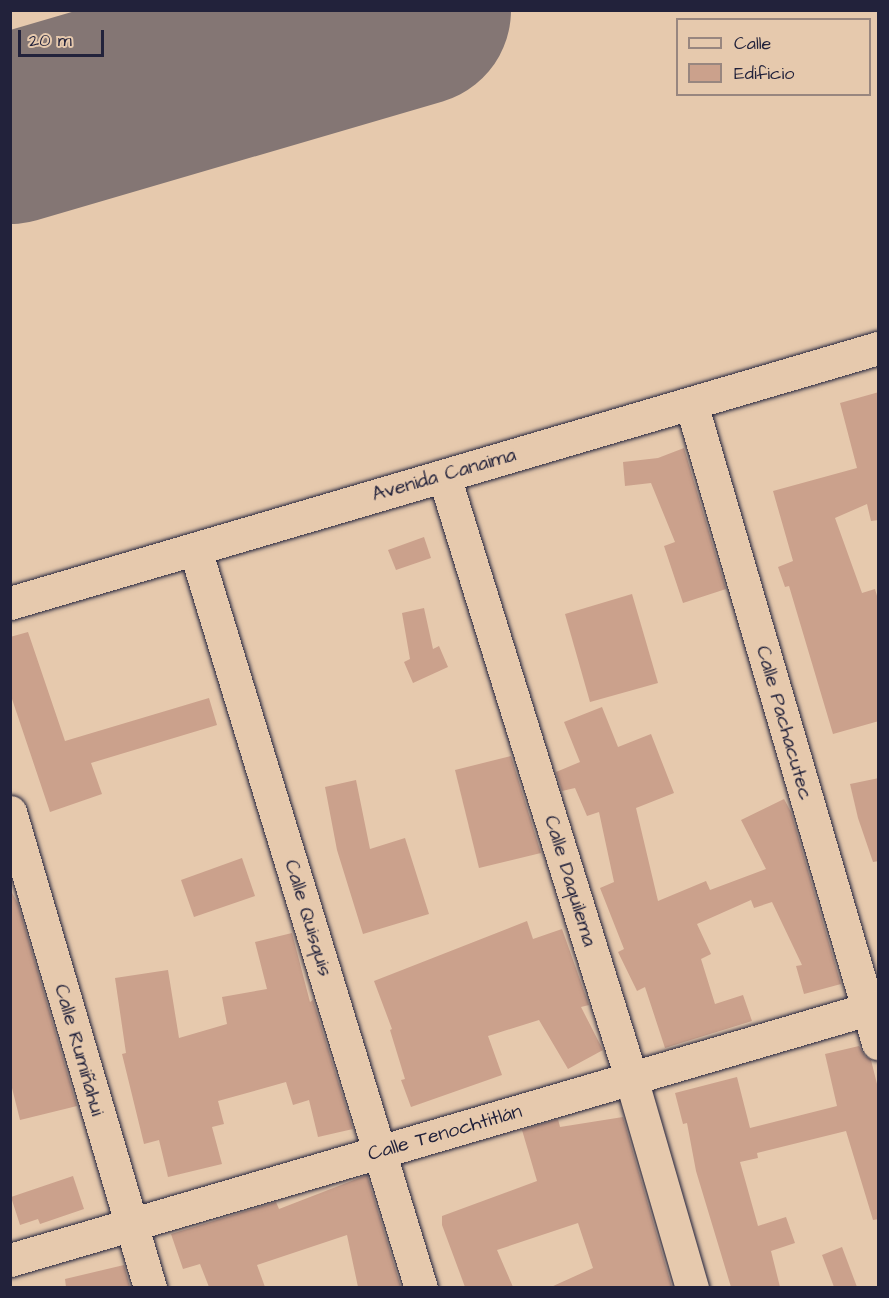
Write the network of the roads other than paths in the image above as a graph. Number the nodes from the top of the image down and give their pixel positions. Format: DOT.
graph roads {
  1 [pos="879,348"];
  2 [pos="691,403"];
  3 [pos="444,476"];
  4 [pos="195,549"];
  5 [pos="10,603"];
  6 [pos="10,812"];
  7 [pos="873,1007"];
  8 [pos="879,1043"];
  9 [pos="631,1078"];
  10 [pos="379,1152"];
  11 [pos="130,1225"];
  12 [pos="10,1260"];
  13 [pos="150,1287"];
  14 [pos="421,1287"];
  15 [pos="692,1287"];
  1 -- 2 [label="street, Avenida Canaima"];
  2 -- 3 [label="street, Avenida Canaima"];
  2 -- 7 [label="street, Calle Pachacutec"];
  3 -- 4 [label="street, Avenida Canaima"];
  3 -- 9 [label="street, Calle Daquilema"];
  4 -- 5 [label="street, Avenida Canaima"];
  4 -- 10 [label="street, Calle Quisquis"];
  6 -- 11 [label="street, Calle Rumiñahui"];
  7 -- 8 [label="street, Calle Pachacutec"];
  7 -- 9 [label="street, Calle Tenochtitlán"];
  9 -- 10 [label="street, Calle Tenochtitlán"];
  9 -- 15 [label="street, Calle Daquilema"];
  10 -- 11 [label="street, Calle Tenochtitlán"];
  10 -- 14 [label="street, Calle Quisquis"];
  11 -- 12 [label="street, Calle Tenochtitlán"];
  11 -- 13 [label="street, Calle Rumiñahui"];
}
